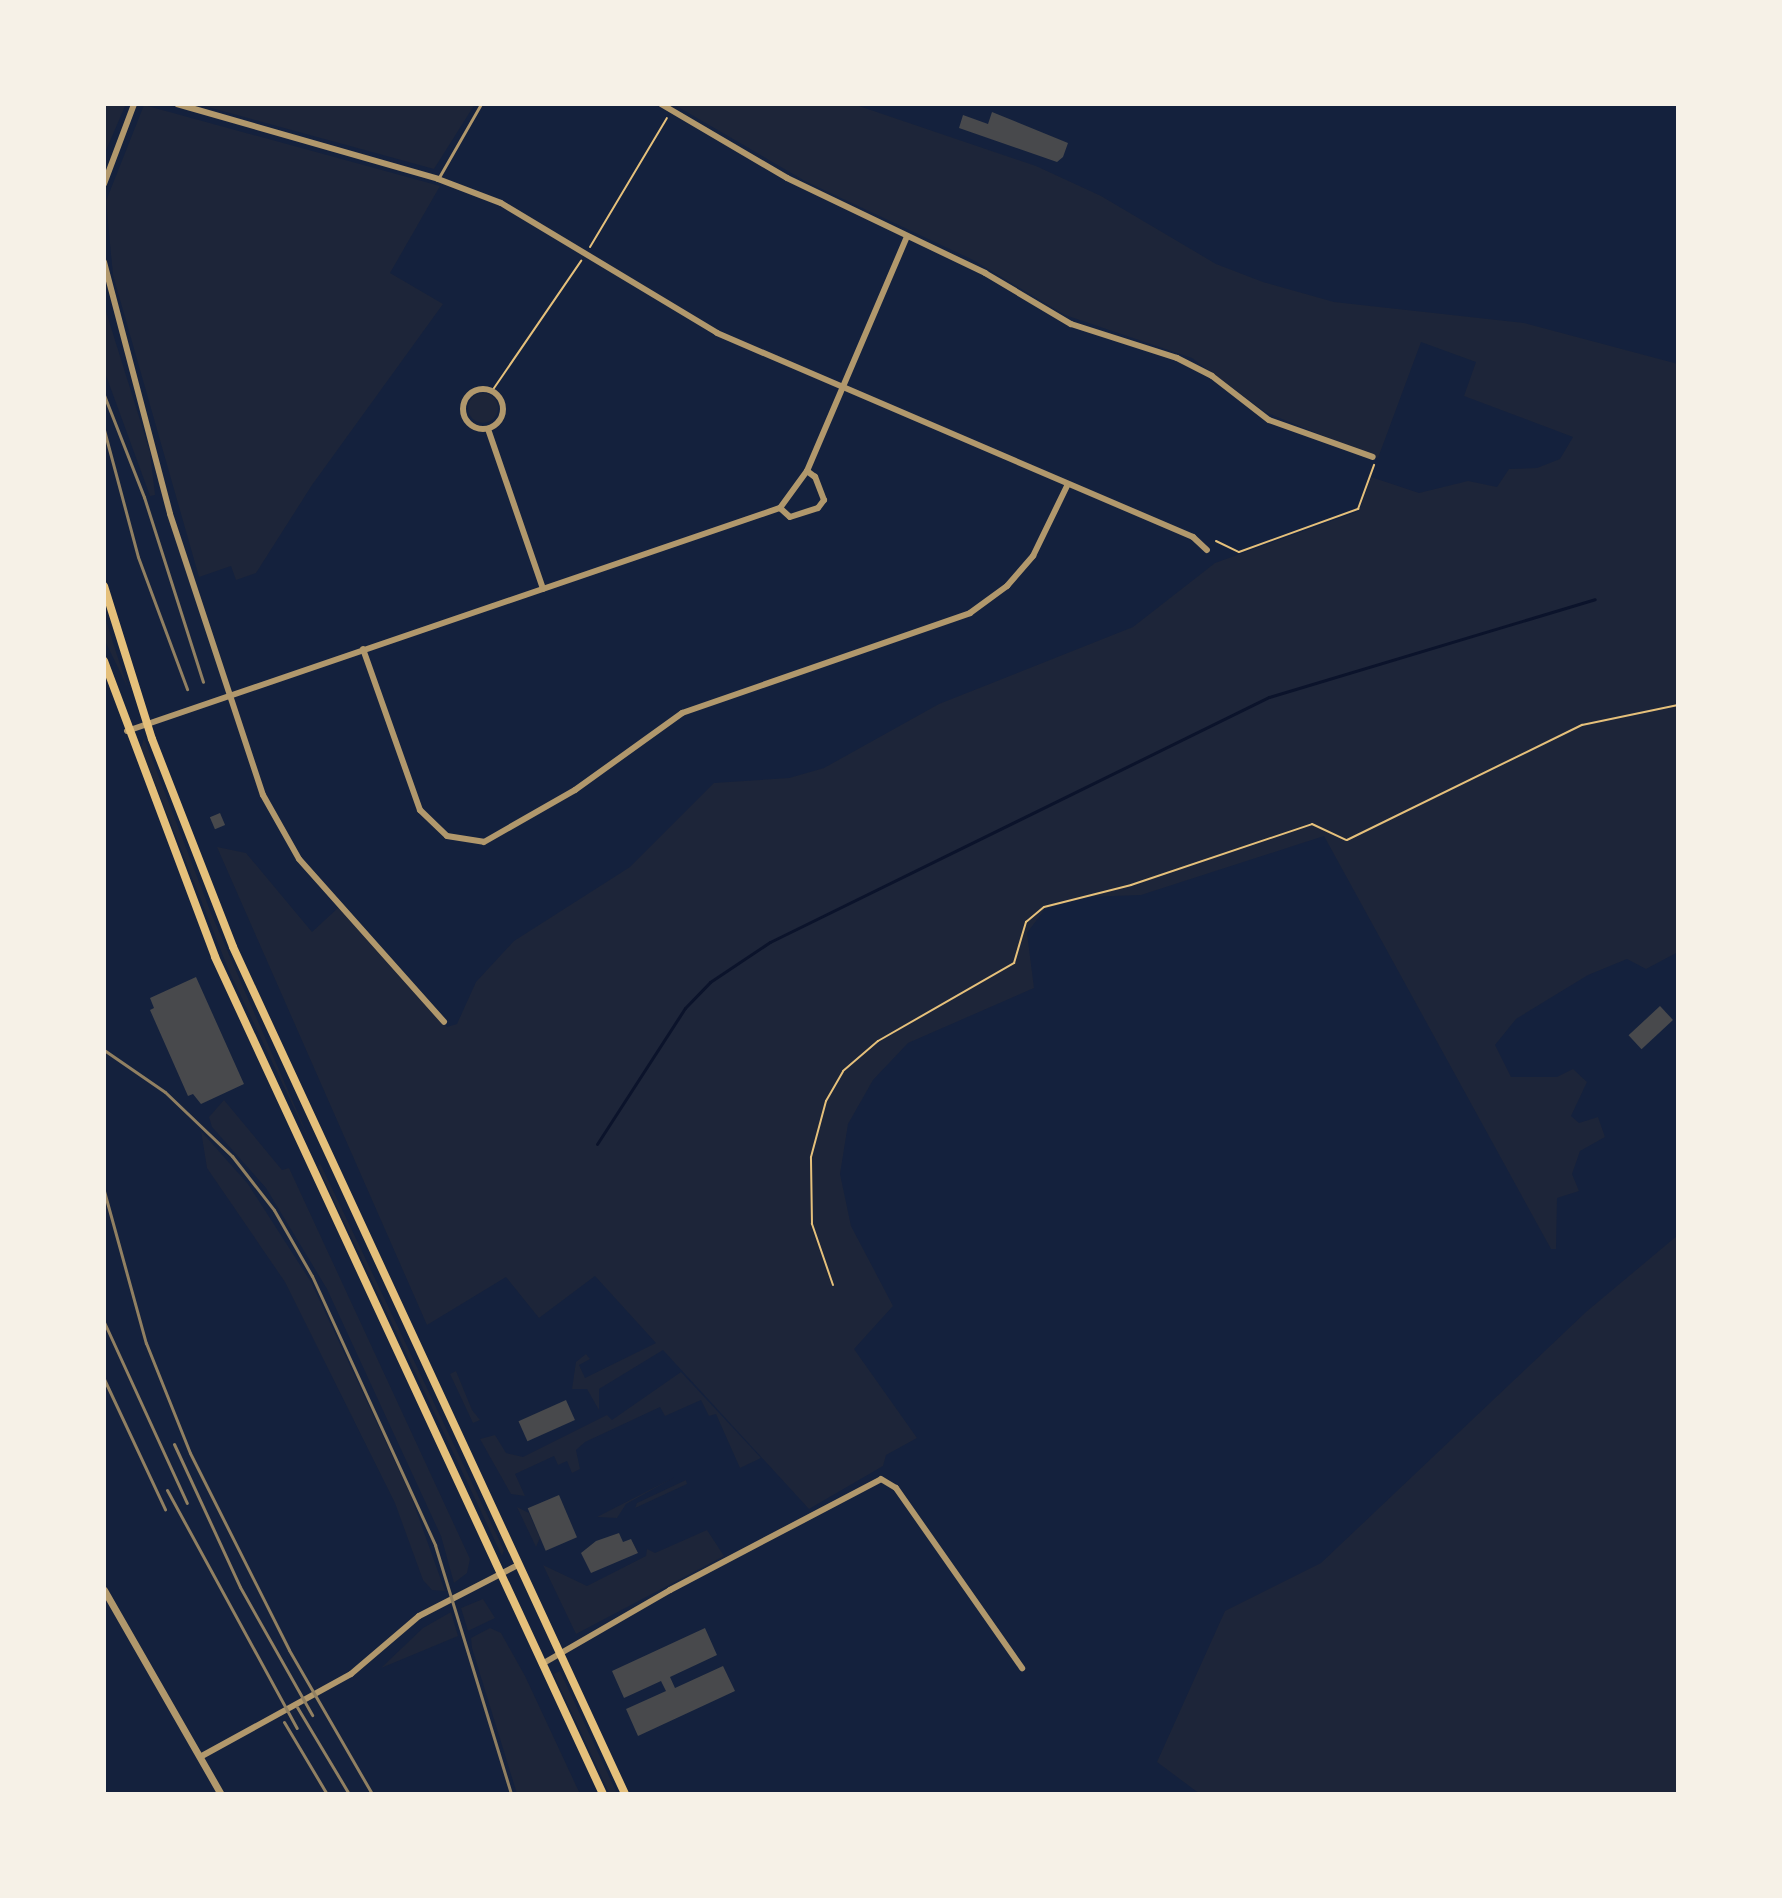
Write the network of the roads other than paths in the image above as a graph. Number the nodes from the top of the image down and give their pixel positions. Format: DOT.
graph roads {
  1 [pos="134,104"];
  2 [pos="177,104"];
  3 [pos="481,104"];
  4 [pos="661,104"];
  5 [pos="438,179"];
  6 [pos="104,184"];
  7 [pos="907,236"];
  8 [pos="104,262"];
  9 [pos="841,387"];
  10 [pos="488,429"];
  11 [pos="1373,457"];
  12 [pos="807,471"];
  13 [pos="1068,484"];
  14 [pos="780,508"];
  15 [pos="1207,550"];
  16 [pos="104,586"];
  17 [pos="543,589"];
  18 [pos="363,649"];
  19 [pos="104,661"];
  20 [pos="228,695"];
  21 [pos="148,723"];
  22 [pos="127,731"];
  23 [pos="444,1022"];
  24 [pos="518,1565"];
  25 [pos="499,1575"];
  26 [pos="104,1590"];
  27 [pos="560,1653"];
  28 [pos="542,1664"];
  29 [pos="1022,1668"];
  30 [pos="200,1757"];
  31 [pos="221,1794"];
  32 [pos="603,1794"];
  33 [pos="625,1794"];
  1 -- 6 [label="street"];
  2 -- 5 [label="street"];
  3 -- 5 [label="lane"];
  4 -- 7 [label="street"];
  5 -- 9 [label="street"];
  7 -- 9 [label="street"];
  7 -- 11 [label="street"];
  8 -- 20 [label="street"];
  9 -- 12 [label="street"];
  9 -- 13 [label="street"];
  10 -- 10 [label="street"];
  10 -- 17 [label="street"];
  12 -- 14 [label="street"];
  12 -- 14 [label="street"];
  13 -- 15 [label="street"];
  13 -- 18 [label="street"];
  14 -- 17 [label="street"];
  16 -- 21 [label="main road"];
  17 -- 18 [label="street"];
  18 -- 20 [label="street"];
  19 -- 22 [label="main road"];
  20 -- 21 [label="street"];
  20 -- 23 [label="street"];
  21 -- 22 [label="street"];
  21 -- 24 [label="main road"];
  22 -- 25 [label="main road"];
  24 -- 25 [label="street"];
  24 -- 27 [label="main road"];
  25 -- 28 [label="main road"];
  25 -- 30 [label="street"];
  26 -- 30 [label="street"];
  27 -- 28 [label="street"];
  27 -- 29 [label="street"];
  27 -- 33 [label="main road"];
  28 -- 32 [label="main road"];
  30 -- 31 [label="street"];
}
